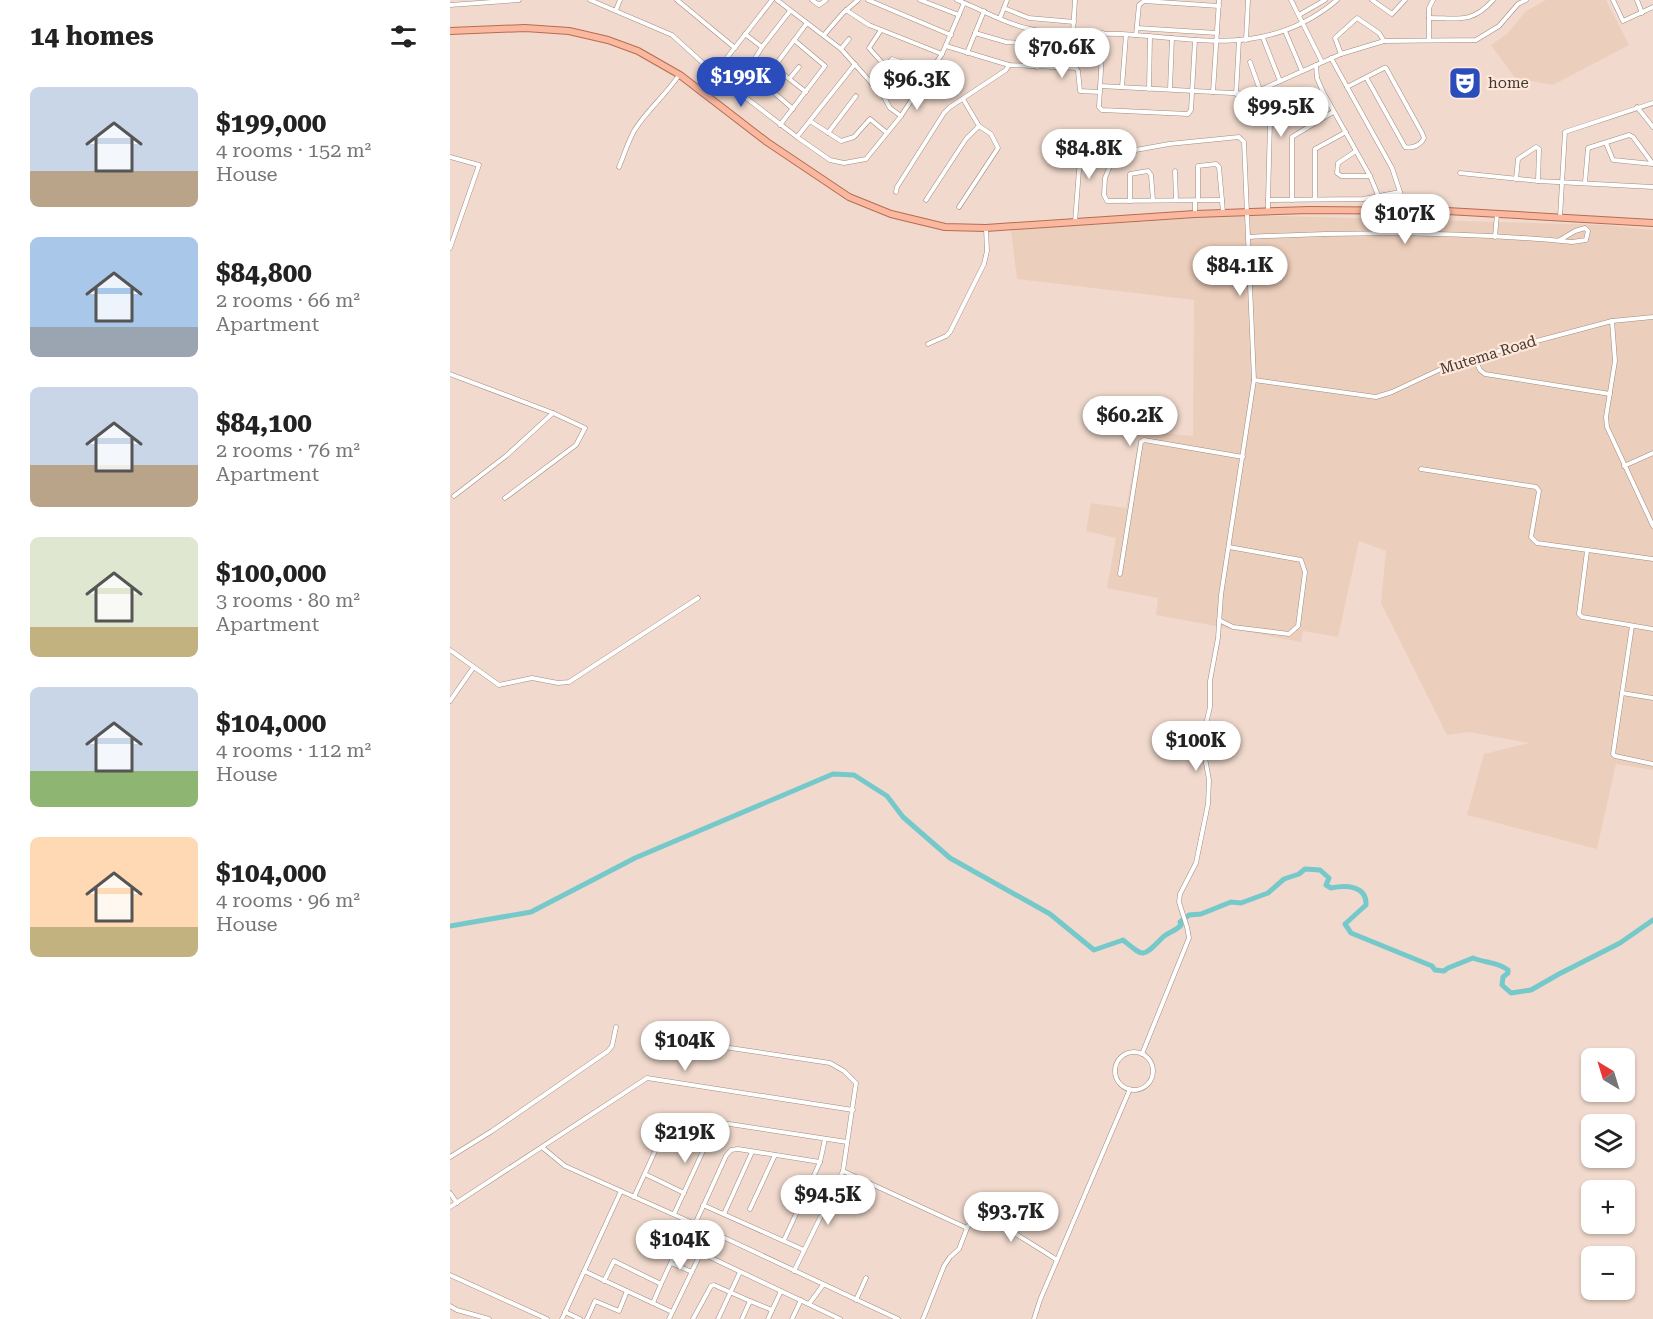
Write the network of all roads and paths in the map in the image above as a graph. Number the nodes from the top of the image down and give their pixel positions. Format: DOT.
graph roads {
  1 [pos="519,0"];
  2 [pos="590,0"];
  3 [pos="620,0"];
  4 [pos="677,0"];
  5 [pos="772,0"];
  6 [pos="777,0"];
  7 [pos="812,0"];
  8 [pos="826,0"];
  9 [pos="858,0"];
  10 [pos="868,0"];
  11 [pos="920,0"];
  12 [pos="957,0"];
  13 [pos="976,0"];
  14 [pos="1007,0"];
  15 [pos="1075,0"];
  16 [pos="1220,0"];
  17 [pos="1248,0"];
  18 [pos="1290,0"];
  19 [pos="1325,0"];
  20 [pos="1337,0"];
  21 [pos="1372,0"];
  22 [pos="1406,0"];
  23 [pos="1433,0"];
  24 [pos="1493,0"];
  25 [pos="1526,0"];
  26 [pos="1613,0"];
  27 [pos="1637,0"];
  28 [pos="964,3"];
  29 [pos="450,5"];
  30 [pos="973,6"];
  31 [pos="1219,6"];
  32 [pos="1653,7"];
  33 [pos="1004,8"];
  34 [pos="616,10"];
  35 [pos="846,10"];
  36 [pos="790,11"];
  37 [pos="984,11"];
  38 [pos="1642,13"];
  39 [pos="959,15"];
  40 [pos="1299,15"];
  41 [pos="1000,18"];
  42 [pos="1429,18"];
  43 [pos="1074,22"];
  44 [pos="807,23"];
  45 [pos="1304,24"];
  46 [pos="1137,28"];
  47 [pos="881,30"];
  48 [pos="1285,31"];
  49 [pos="450,32"];
  50 [pos="1073,32"];
  51 [pos="975,33"];
  52 [pos="1103,33"];
  53 [pos="1217,33"];
  54 [pos="745,34"];
  55 [pos="951,34"];
  56 [pos="1126,34"];
  57 [pos="824,35"];
  58 [pos="1136,35"];
  59 [pos="1150,36"];
  60 [pos="1172,38"];
  61 [pos="1263,38"];
  62 [pos="794,39"];
  63 [pos="849,39"];
  64 [pos="1195,40"];
  65 [pos="1239,40"];
  66 [pos="1246,40"];
  67 [pos="1429,40"];
  68 [pos="1217,41"];
  69 [pos="1384,41"];
  70 [pos="1038,45"];
  71 [pos="946,46"];
  72 [pos="762,47"];
  73 [pos="1082,47"];
  74 [pos="735,48"];
  75 [pos="841,49"];
  76 [pos="967,53"];
  77 [pos="942,54"];
  78 [pos="1341,54"];
  79 [pos="1331,58"];
  80 [pos="1250,62"];
  81 [pos="1322,62"];
  82 [pos="855,64"];
  83 [pos="1009,65"];
  84 [pos="1316,65"];
  85 [pos="885,66"];
  86 [pos="799,67"];
  87 [pos="1037,67"];
  88 [pos="1302,71"];
  89 [pos="715,74"];
  90 [pos="680,75"];
  91 [pos="1366,77"];
  92 [pos="790,78"];
  93 [pos="1280,81"];
  94 [pos="872,83"];
  95 [pos="1100,86"];
  96 [pos="1122,87"];
  97 [pos="1347,87"];
  98 [pos="1149,89"];
  99 [pos="1170,89"];
  100 [pos="1260,90"];
  101 [pos="1193,91"];
  102 [pos="701,92"];
  103 [pos="806,92"];
  104 [pos="1100,92"];
  105 [pos="1213,92"];
  106 [pos="1323,92"];
  107 [pos="1236,94"];
  108 [pos="856,96"];
  109 [pos="884,97"];
  110 [pos="963,99"];
  111 [pos="1653,103"];
  112 [pos="1637,107"];
  113 [pos="794,109"];
  114 [pos="1333,112"];
  115 [pos="901,116"];
  116 [pos="810,121"];
  117 [pos="780,125"];
  118 [pos="979,126"];
  119 [pos="1653,127"];
  120 [pos="1346,132"];
  121 [pos="828,133"];
  122 [pos="887,133"];
  123 [pos="1097,135"];
  124 [pos="797,137"];
  125 [pos="1606,143"];
  126 [pos="1356,151"];
  127 [pos="450,157"];
  128 [pos="1653,164"];
  129 [pos="619,167"];
  130 [pos="1175,171"];
  131 [pos="1460,173"];
  132 [pos="1370,176"];
  133 [pos="1516,179"];
  134 [pos="1538,181"];
  135 [pos="1561,182"];
  136 [pos="1585,182"];
  137 [pos="1653,187"];
  138 [pos="896,192"];
  139 [pos="1400,192"];
  140 [pos="1378,195"];
  141 [pos="1315,199"];
  142 [pos="926,200"];
  143 [pos="1153,200"];
  144 [pos="1176,200"];
  145 [pos="1196,200"];
  146 [pos="1222,200"];
  147 [pos="1268,200"];
  148 [pos="1292,200"];
  149 [pos="1310,200"];
  150 [pos="1130,201"];
  151 [pos="959,207"];
  152 [pos="1309,210"];
  153 [pos="1268,211"];
  154 [pos="1406,211"];
  155 [pos="1247,212"];
  156 [pos="1222,213"];
  157 [pos="1195,214"];
  158 [pos="1497,214"];
  159 [pos="1560,218"];
  160 [pos="1075,222"];
  161 [pos="1653,223"];
  162 [pos="986,228"];
  163 [pos="1249,237"];
  164 [pos="1495,237"];
  165 [pos="1560,240"];
  166 [pos="450,248"];
  167 [pos="1653,317"];
  168 [pos="1612,321"];
  169 [pos="928,344"];
  170 [pos="1474,357"];
  171 [pos="450,374"];
  172 [pos="1254,380"];
  173 [pos="1610,394"];
  174 [pos="553,413"];
  175 [pos="1653,453"];
  176 [pos="1243,457"];
  177 [pos="1624,466"];
  178 [pos="1421,469"];
  179 [pos="454,496"];
  180 [pos="505,498"];
  181 [pos="1653,526"];
  182 [pos="1229,547"];
  183 [pos="1587,551"];
  184 [pos="1653,559"];
  185 [pos="1120,574"];
  186 [pos="698,598"];
  187 [pos="1219,620"];
  188 [pos="1632,626"];
  189 [pos="1653,629"];
  190 [pos="450,650"];
  191 [pos="473,668"];
  192 [pos="1622,693"];
  193 [pos="1653,698"];
  194 [pos="450,701"];
  195 [pos="1653,764"];
  196 [pos="616,1027"];
  197 [pos="717,1046"];
  198 [pos="1142,1054"];
  199 [pos="1130,1089"];
  200 [pos="853,1110"];
  201 [pos="716,1123"];
  202 [pos="825,1139"];
  203 [pos="847,1142"];
  204 [pos="543,1148"];
  205 [pos="752,1152"];
  206 [pos="775,1155"];
  207 [pos="450,1157"];
  208 [pos="820,1162"];
  209 [pos="843,1171"];
  210 [pos="645,1174"];
  211 [pos="862,1180"];
  212 [pos="621,1191"];
  213 [pos="450,1193"];
  214 [pos="684,1193"];
  215 [pos="634,1197"];
  216 [pos="853,1202"];
  217 [pos="456,1203"];
  218 [pos="703,1205"];
  219 [pos="450,1207"];
  220 [pos="750,1209"];
  221 [pos="674,1214"];
  222 [pos="724,1214"];
  223 [pos="695,1224"];
  224 [pos="967,1228"];
  225 [pos="711,1232"];
  226 [pos="784,1240"];
  227 [pos="680,1243"];
  228 [pos="804,1250"];
  229 [pos="701,1253"];
  230 [pos="1057,1260"];
  231 [pos="670,1263"];
  232 [pos="584,1271"];
  233 [pos="794,1271"];
  234 [pos="692,1272"];
  235 [pos="740,1272"];
  236 [pos="450,1275"];
  237 [pos="866,1278"];
  238 [pos="604,1281"];
  239 [pos="661,1284"];
  240 [pos="823,1285"];
  241 [pos="781,1291"];
  242 [pos="627,1292"];
  243 [pos="731,1292"];
  244 [pos="801,1300"];
  245 [pos="856,1300"];
  246 [pos="750,1301"];
  247 [pos="653,1303"];
  248 [pos="809,1304"];
  249 [pos="450,1306"];
  250 [pos="772,1310"];
  251 [pos="462,1312"];
  252 [pos="565,1312"];
  253 [pos="672,1312"];
  254 [pos="460,1317"];
  255 [pos="489,1319"];
  256 [pos="547,1319"];
  257 [pos="562,1319"];
  258 [pos="580,1319"];
  259 [pos="586,1319"];
  260 [pos="669,1319"];
  261 [pos="693,1319"];
  262 [pos="718,1319"];
  263 [pos="742,1319"];
  264 [pos="768,1319"];
  265 [pos="792,1319"];
  266 [pos="840,1319"];
  267 [pos="898,1319"];
  268 [pos="923,1319"];
  269 [pos="1034,1319"];
  1 -- 29 [label="street"];
  2 -- 34 [label="street"];
  3 -- 34 [label="street"];
  4 -- 74 [label="street"];
  5 -- 54 [label="street"];
  6 -- 36 [label="street"];
  7 -- 8 [label="street"];
  9 -- 35 [label="street"];
  10 -- 55 [label="street"];
  11 -- 39 [label="street"];
  12 -- 28 [label="street"];
  13 -- 30 [label="street"];
  14 -- 33 [label="street"];
  15 -- 43 [label="street"];
  16 -- 31 [label="street"];
  17 -- 66 [label="street"];
  18 -- 40 [label="street"];
  19 -- 40 [label="street"];
  20 -- 45 [label="street"];
  21 -- 22 [label="street"];
  23 -- 42 [label="street"];
  24 -- 42 [label="street"];
  25 -- 67 [label="street"];
  26 -- 38 [label="street"];
  27 -- 38 [label="street"];
  28 -- 30 [label="street"];
  28 -- 39 [label="street"];
  30 -- 37 [label="street"];
  31 -- 46 [label="street"];
  31 -- 53 [label="street"];
  32 -- 38 [label="street"];
  33 -- 41 [label="street"];
  33 -- 43 [label="street"];
  34 -- 89 [label="street"];
  35 -- 47 [label="street"];
  35 -- 57 [label="street"];
  36 -- 44 [label="street"];
  36 -- 72 [label="street"];
  37 -- 41 [label="street"];
  37 -- 51 [label="street"];
  39 -- 55 [label="street"];
  40 -- 45 [label="street"];
  41 -- 50 [label="street"];
  42 -- 67 [label="street"];
  43 -- 50 [label="street"];
  44 -- 57 [label="street"];
  44 -- 62 [label="street"];
  45 -- 48 [label="street"];
  45 -- 81 [label="street"];
  46 -- 53 [label="street"];
  46 -- 58 [label="street"];
  47 -- 77 [label="street"];
  47 -- 85 [label="street"];
  48 -- 61 [label="street"];
  48 -- 88 [label="street"];
  49 -- 90 [label="main road"];
  50 -- 52 [label="street"];
  51 -- 70 [label="street"];
  51 -- 76 [label="street"];
  52 -- 56 [label="street"];
  52 -- 95 [label="street"];
  53 -- 68 [label="street"];
  54 -- 72 [label="street"];
  54 -- 74 [label="street"];
  55 -- 71 [label="street"];
  56 -- 58 [label="street"];
  56 -- 96 [label="street"];
  57 -- 75 [label="street"];
  58 -- 59 [label="street"];
  59 -- 60 [label="street"];
  59 -- 98 [label="street"];
  60 -- 64 [label="street"];
  60 -- 99 [label="street"];
  61 -- 66 [label="street"];
  61 -- 93 [label="street"];
  62 -- 92 [label="street"];
  62 -- 103 [label="street"];
  63 -- 75 [label="street"];
  64 -- 68 [label="street"];
  64 -- 101 [label="street"];
  65 -- 66 [label="street"];
  65 -- 68 [label="street"];
  65 -- 107 [label="street"];
  67 -- 69 [label="street"];
  68 -- 105 [label="street"];
  69 -- 78 [label="street"];
  69 -- 78 [label="street"];
  70 -- 73 [label="street"];
  70 -- 87 [label="street"];
  71 -- 76 [label="street"];
  71 -- 77 [label="street"];
  72 -- 113 [label="street"];
  74 -- 89 [label="street"];
  75 -- 82 [label="street"];
  76 -- 83 [label="street"];
  77 -- 115 [label="street"];
  78 -- 79 [label="street"];
  79 -- 81 [label="street"];
  79 -- 97 [label="street"];
  80 -- 100 [label="street"];
  81 -- 84 [label="street"];
  82 -- 94 [label="street"];
  82 -- 116 [label="street"];
  83 -- 87 [label="street"];
  83 -- 110 [label="street"];
  84 -- 88 [label="street"];
  84 -- 106 [label="street"];
  85 -- 94 [label="street"];
  85 -- 109 [label="street"];
  86 -- 92 [label="street"];
  87 -- 104 [label="street"];
  88 -- 93 [label="street"];
  89 -- 102 [label="street"];
  89 -- 117 [label="street"];
  90 -- 102 [label="main road"];
  90 -- 129 [label="street"];
  91 -- 91 [label="street"];
  91 -- 97 [label="street"];
  92 -- 103 [label="street"];
  93 -- 100 [label="street"];
  94 -- 109 [label="street"];
  95 -- 96 [label="street"];
  95 -- 104 [label="street"];
  96 -- 98 [label="street"];
  97 -- 139 [label="street"];
  98 -- 99 [label="street"];
  99 -- 101 [label="street"];
  100 -- 107 [label="street"];
  101 -- 104 [label="street"];
  101 -- 105 [label="street"];
  102 -- 162 [label="main road"];
  103 -- 113 [label="street"];
  105 -- 107 [label="street"];
  106 -- 114 [label="street"];
  106 -- 147 [label="street"];
  108 -- 121 [label="street"];
  109 -- 115 [label="street"];
  110 -- 118 [label="street"];
  110 -- 138 [label="street"];
  111 -- 112 [label="street"];
  112 -- 119 [label="street"];
  112 -- 135 [label="street"];
  113 -- 117 [label="street"];
  114 -- 120 [label="street"];
  114 -- 148 [label="street"];
  115 -- 122 [label="street"];
  116 -- 121 [label="street"];
  116 -- 124 [label="street"];
  117 -- 124 [label="street"];
  118 -- 142 [label="street"];
  118 -- 151 [label="street"];
  120 -- 126 [label="street"];
  120 -- 141 [label="street"];
  121 -- 122 [label="street"];
  122 -- 124 [label="street"];
  123 -- 160 [label="street"];
  125 -- 128 [label="street"];
  125 -- 128 [label="street"];
  125 -- 136 [label="street"];
  126 -- 132 [label="street"];
  126 -- 132 [label="street"];
  127 -- 166 [label="street"];
  130 -- 144 [label="street"];
  131 -- 133 [label="street"];
  132 -- 140 [label="street"];
  133 -- 134 [label="street"];
  133 -- 134 [label="street"];
  134 -- 135 [label="street"];
  135 -- 136 [label="street"];
  135 -- 159 [label="street"];
  136 -- 137 [label="street"];
  139 -- 140 [label="street"];
  139 -- 154 [label="street"];
  140 -- 141 [label="street"];
  141 -- 149 [label="street"];
  143 -- 144 [label="street"];
  143 -- 150 [label="street"];
  143 -- 150 [label="street"];
  144 -- 145 [label="street"];
  145 -- 146 [label="street"];
  145 -- 146 [label="street"];
  145 -- 157 [label="street"];
  146 -- 156 [label="street"];
  147 -- 148 [label="street"];
  147 -- 153 [label="street"];
  148 -- 149 [label="street"];
  149 -- 152 [label="street"];
  150 -- 155 [label="street"];
  152 -- 153 [label="main road"];
  152 -- 154 [label="main road"];
  153 -- 155 [label="main road"];
  154 -- 158 [label="main road"];
  155 -- 156 [label="main road"];
  155 -- 163 [label="street"];
  156 -- 157 [label="main road"];
  157 -- 160 [label="main road"];
  158 -- 159 [label="main road"];
  158 -- 164 [label="street"];
  159 -- 161 [label="main road"];
  160 -- 162 [label="main road"];
  162 -- 169 [label="street"];
  163 -- 164 [label="street"];
  163 -- 172 [label="street"];
  164 -- 165 [label="street"];
  165 -- 165 [label="street"];
  167 -- 168 [label="street, Mutema Road"];
  168 -- 170 [label="street, Mutema Road"];
  168 -- 173 [label="street"];
  170 -- 172 [label="street, Mutema Road"];
  170 -- 173 [label="street"];
  171 -- 174 [label="street"];
  172 -- 176 [label="street"];
  173 -- 177 [label="street"];
  174 -- 179 [label="street"];
  174 -- 180 [label="street"];
  175 -- 177 [label="street"];
  176 -- 182 [label="street"];
  176 -- 185 [label="street"];
  177 -- 181 [label="street"];
  178 -- 183 [label="street"];
  182 -- 187 [label="street"];
  182 -- 187 [label="street"];
  183 -- 184 [label="street"];
  183 -- 188 [label="street"];
  186 -- 191 [label="street"];
  187 -- 198 [label="street"];
  188 -- 189 [label="street"];
  188 -- 192 [label="street"];
  190 -- 191 [label="street"];
  191 -- 194 [label="street"];
  192 -- 193 [label="street"];
  192 -- 195 [label="street"];
  196 -- 207 [label="street"];
  197 -- 200 [label="street"];
  198 -- 199 [label="street"];
  198 -- 199 [label="street"];
  199 -- 230 [label="street"];
  200 -- 203 [label="street"];
  200 -- 204 [label="street"];
  201 -- 202 [label="street"];
  201 -- 210 [label="street"];
  201 -- 214 [label="street"];
  202 -- 203 [label="street"];
  202 -- 208 [label="street"];
  203 -- 209 [label="street"];
  204 -- 212 [label="street"];
  204 -- 217 [label="street"];
  205 -- 206 [label="street"];
  205 -- 218 [label="street"];
  205 -- 222 [label="street"];
  206 -- 208 [label="street"];
  206 -- 220 [label="street"];
  208 -- 226 [label="street"];
  209 -- 211 [label="street"];
  209 -- 228 [label="street"];
  210 -- 214 [label="street"];
  210 -- 215 [label="street"];
  211 -- 216 [label="street"];
  211 -- 224 [label="street"];
  212 -- 215 [label="street"];
  212 -- 232 [label="street"];
  213 -- 217 [label="street"];
  214 -- 221 [label="street"];
  215 -- 221 [label="street"];
  217 -- 219 [label="street"];
  218 -- 222 [label="street"];
  218 -- 223 [label="street"];
  221 -- 223 [label="street"];
  222 -- 226 [label="street"];
  223 -- 225 [label="street"];
  224 -- 230 [label="street"];
  224 -- 268 [label="street"];
  225 -- 229 [label="street"];
  225 -- 233 [label="street"];
  226 -- 228 [label="street"];
  227 -- 231 [label="street"];
  228 -- 233 [label="street"];
  229 -- 234 [label="street"];
  229 -- 235 [label="street"];
  230 -- 269 [label="street"];
  231 -- 234 [label="street"];
  231 -- 239 [label="street"];
  232 -- 238 [label="street"];
  232 -- 252 [label="street"];
  233 -- 240 [label="street"];
  234 -- 253 [label="street"];
  235 -- 241 [label="street"];
  235 -- 243 [label="street"];
  236 -- 256 [label="street"];
  237 -- 245 [label="street"];
  238 -- 239 [label="street"];
  238 -- 242 [label="street"];
  239 -- 247 [label="street"];
  240 -- 245 [label="street"];
  240 -- 248 [label="street"];
  241 -- 244 [label="street"];
  241 -- 250 [label="street"];
  242 -- 247 [label="street"];
  242 -- 259 [label="street"];
  243 -- 246 [label="street"];
  243 -- 261 [label="street"];
  243 -- 262 [label="street"];
  244 -- 248 [label="street"];
  244 -- 265 [label="street"];
  245 -- 267 [label="street"];
  246 -- 250 [label="street"];
  246 -- 263 [label="street"];
  247 -- 253 [label="street"];
  248 -- 266 [label="street"];
  249 -- 251 [label="street"];
  250 -- 264 [label="street"];
  251 -- 254 [label="street"];
  251 -- 255 [label="street"];
  252 -- 257 [label="street"];
  252 -- 258 [label="street"];
  253 -- 260 [label="street"];
}
